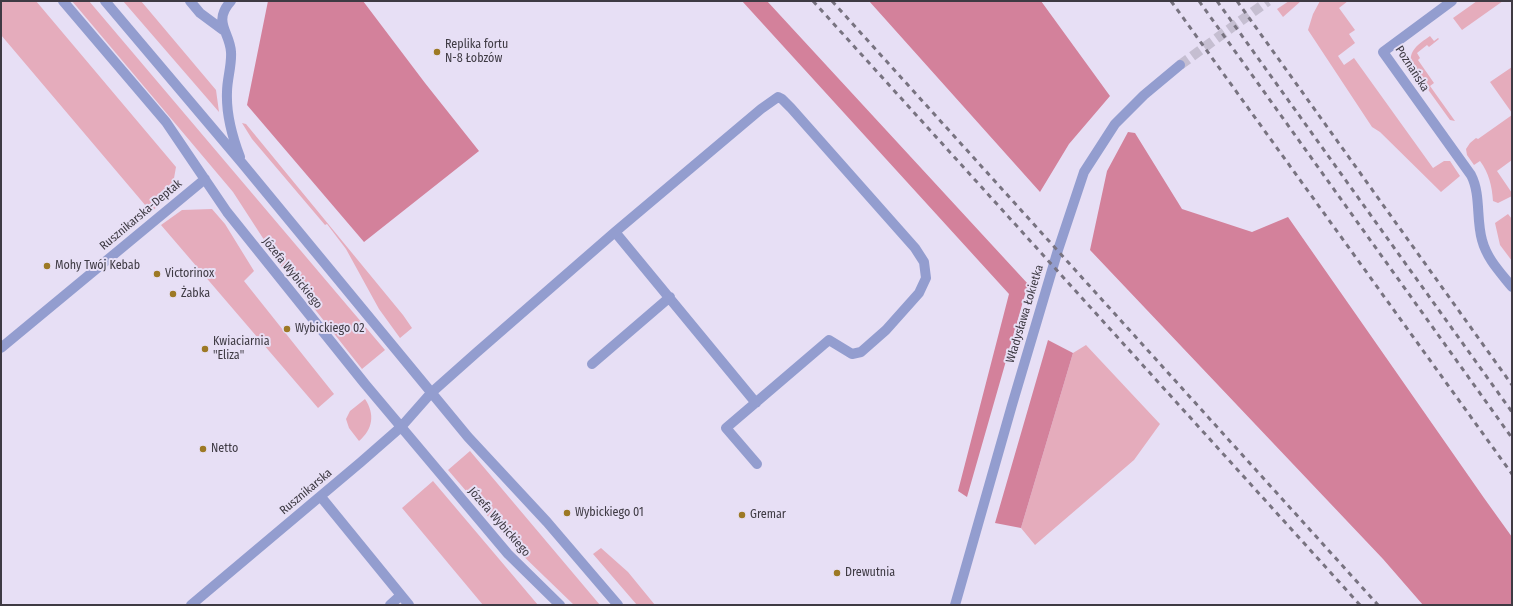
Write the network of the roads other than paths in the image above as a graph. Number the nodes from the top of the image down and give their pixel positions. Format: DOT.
graph roads {
  1 [pos="63,1"];
  2 [pos="105,1"];
  3 [pos="190,1"];
  4 [pos="231,1"];
  5 [pos="1452,1"];
  6 [pos="223,30"];
  7 [pos="1180,65"];
  8 [pos="242,163"];
  9 [pos="205,179"];
  10 [pos="615,232"];
  11 [pos="1512,287"];
  12 [pos="670,297"];
  13 [pos="1,348"];
  14 [pos="592,364"];
  15 [pos="431,393"];
  16 [pos="756,403"];
  17 [pos="401,427"];
  18 [pos="757,464"];
  19 [pos="321,497"];
  20 [pos="400,596"];
  21 [pos="191,605"];
  22 [pos="390,605"];
  23 [pos="409,605"];
  24 [pos="560,605"];
  25 [pos="618,605"];
  26 [pos="955,605"];
  1 -- 9 [label="street, Józefa Wybickiego"];
  2 -- 8 [label="street"];
  3 -- 6 [label="street"];
  4 -- 6 [label="street"];
  5 -- 11 [label="street, Poznańska"];
  6 -- 8 [label="street"];
  7 -- 26 [label="street, Władysława Łokietka"];
  8 -- 15 [label="street"];
  9 -- 13 [label="street, Rusznikarska-Deptak"];
  9 -- 17 [label="street, Józefa Wybickiego"];
  10 -- 12 [label="street"];
  10 -- 15 [label="street"];
  10 -- 16 [label="street"];
  12 -- 14 [label="street"];
  12 -- 16 [label="street"];
  15 -- 17 [label="street, Rusznikarska"];
  15 -- 25 [label="street"];
  16 -- 18 [label="street"];
  17 -- 19 [label="street, Rusznikarska"];
  17 -- 24 [label="street, Józefa Wybickiego"];
  19 -- 20 [label="street"];
  19 -- 21 [label="street, Rusznikarska"];
  20 -- 22 [label="street"];
  20 -- 23 [label="street"];
}
